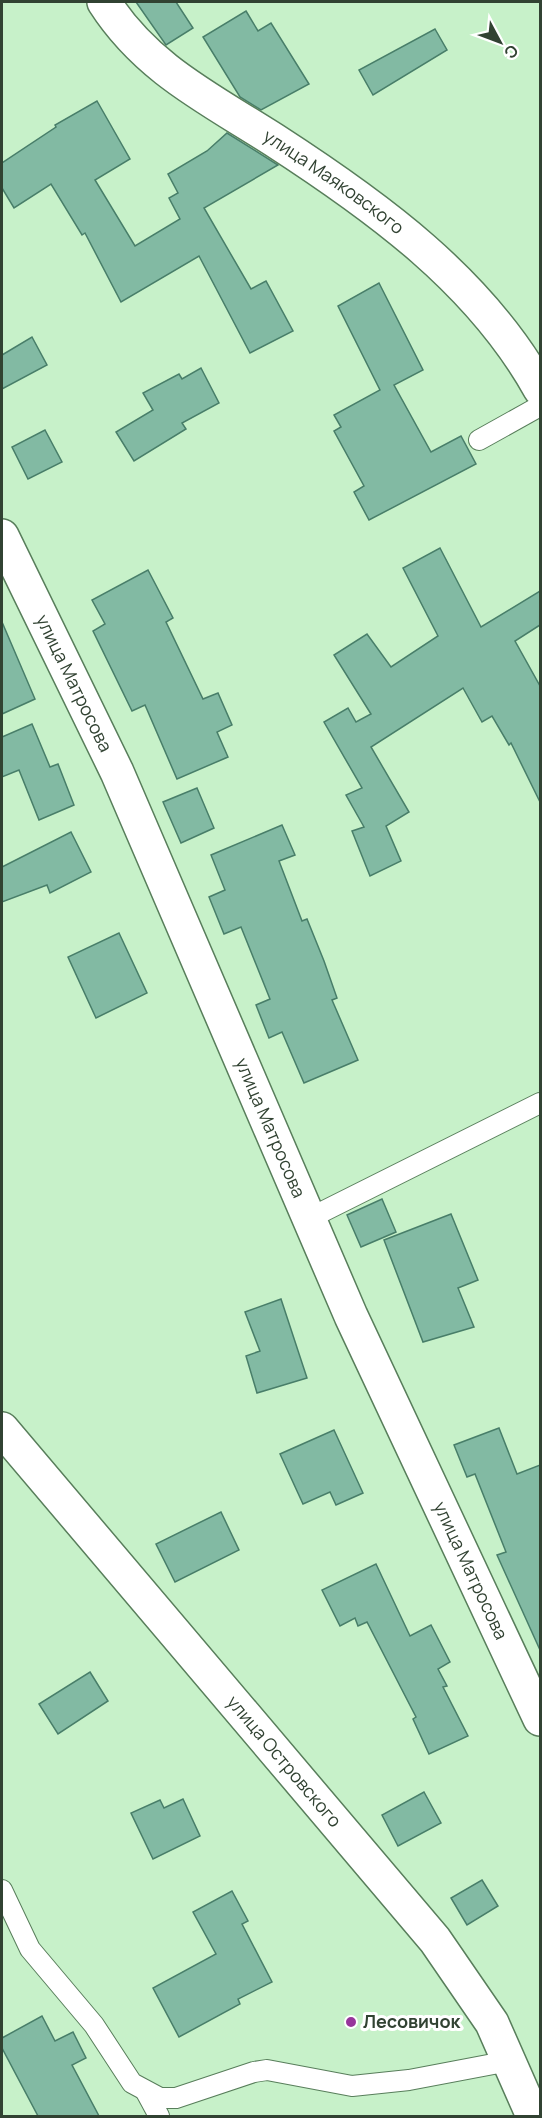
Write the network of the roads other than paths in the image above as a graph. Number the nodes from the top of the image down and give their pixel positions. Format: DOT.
graph roads {
  1 [pos="104,2"];
  2 [pos="540,389"];
  3 [pos="540,406"];
  4 [pos="479,440"];
  5 [pos="2,536"];
  6 [pos="540,1103"];
  7 [pos="310,1218"];
  8 [pos="2,1429"];
  9 [pos="540,1719"];
  10 [pos="2,1892"];
  11 [pos="509,2061"];
  12 [pos="146,2092"];
  13 [pos="535,2114"];
  14 [pos="159,2116"];
  1 -- 2 [label="street, улица Маяковского"];
  3 -- 4 [label="lane"];
  5 -- 7 [label="street, улица Матросова"];
  6 -- 7 [label="lane"];
  7 -- 9 [label="street, улица Матросова"];
  8 -- 11 [label="street, улица Островского"];
  10 -- 12 [label="lane"];
  11 -- 12 [label="lane"];
  11 -- 13 [label="street, улица Островского"];
  12 -- 14 [label="lane"];
}
